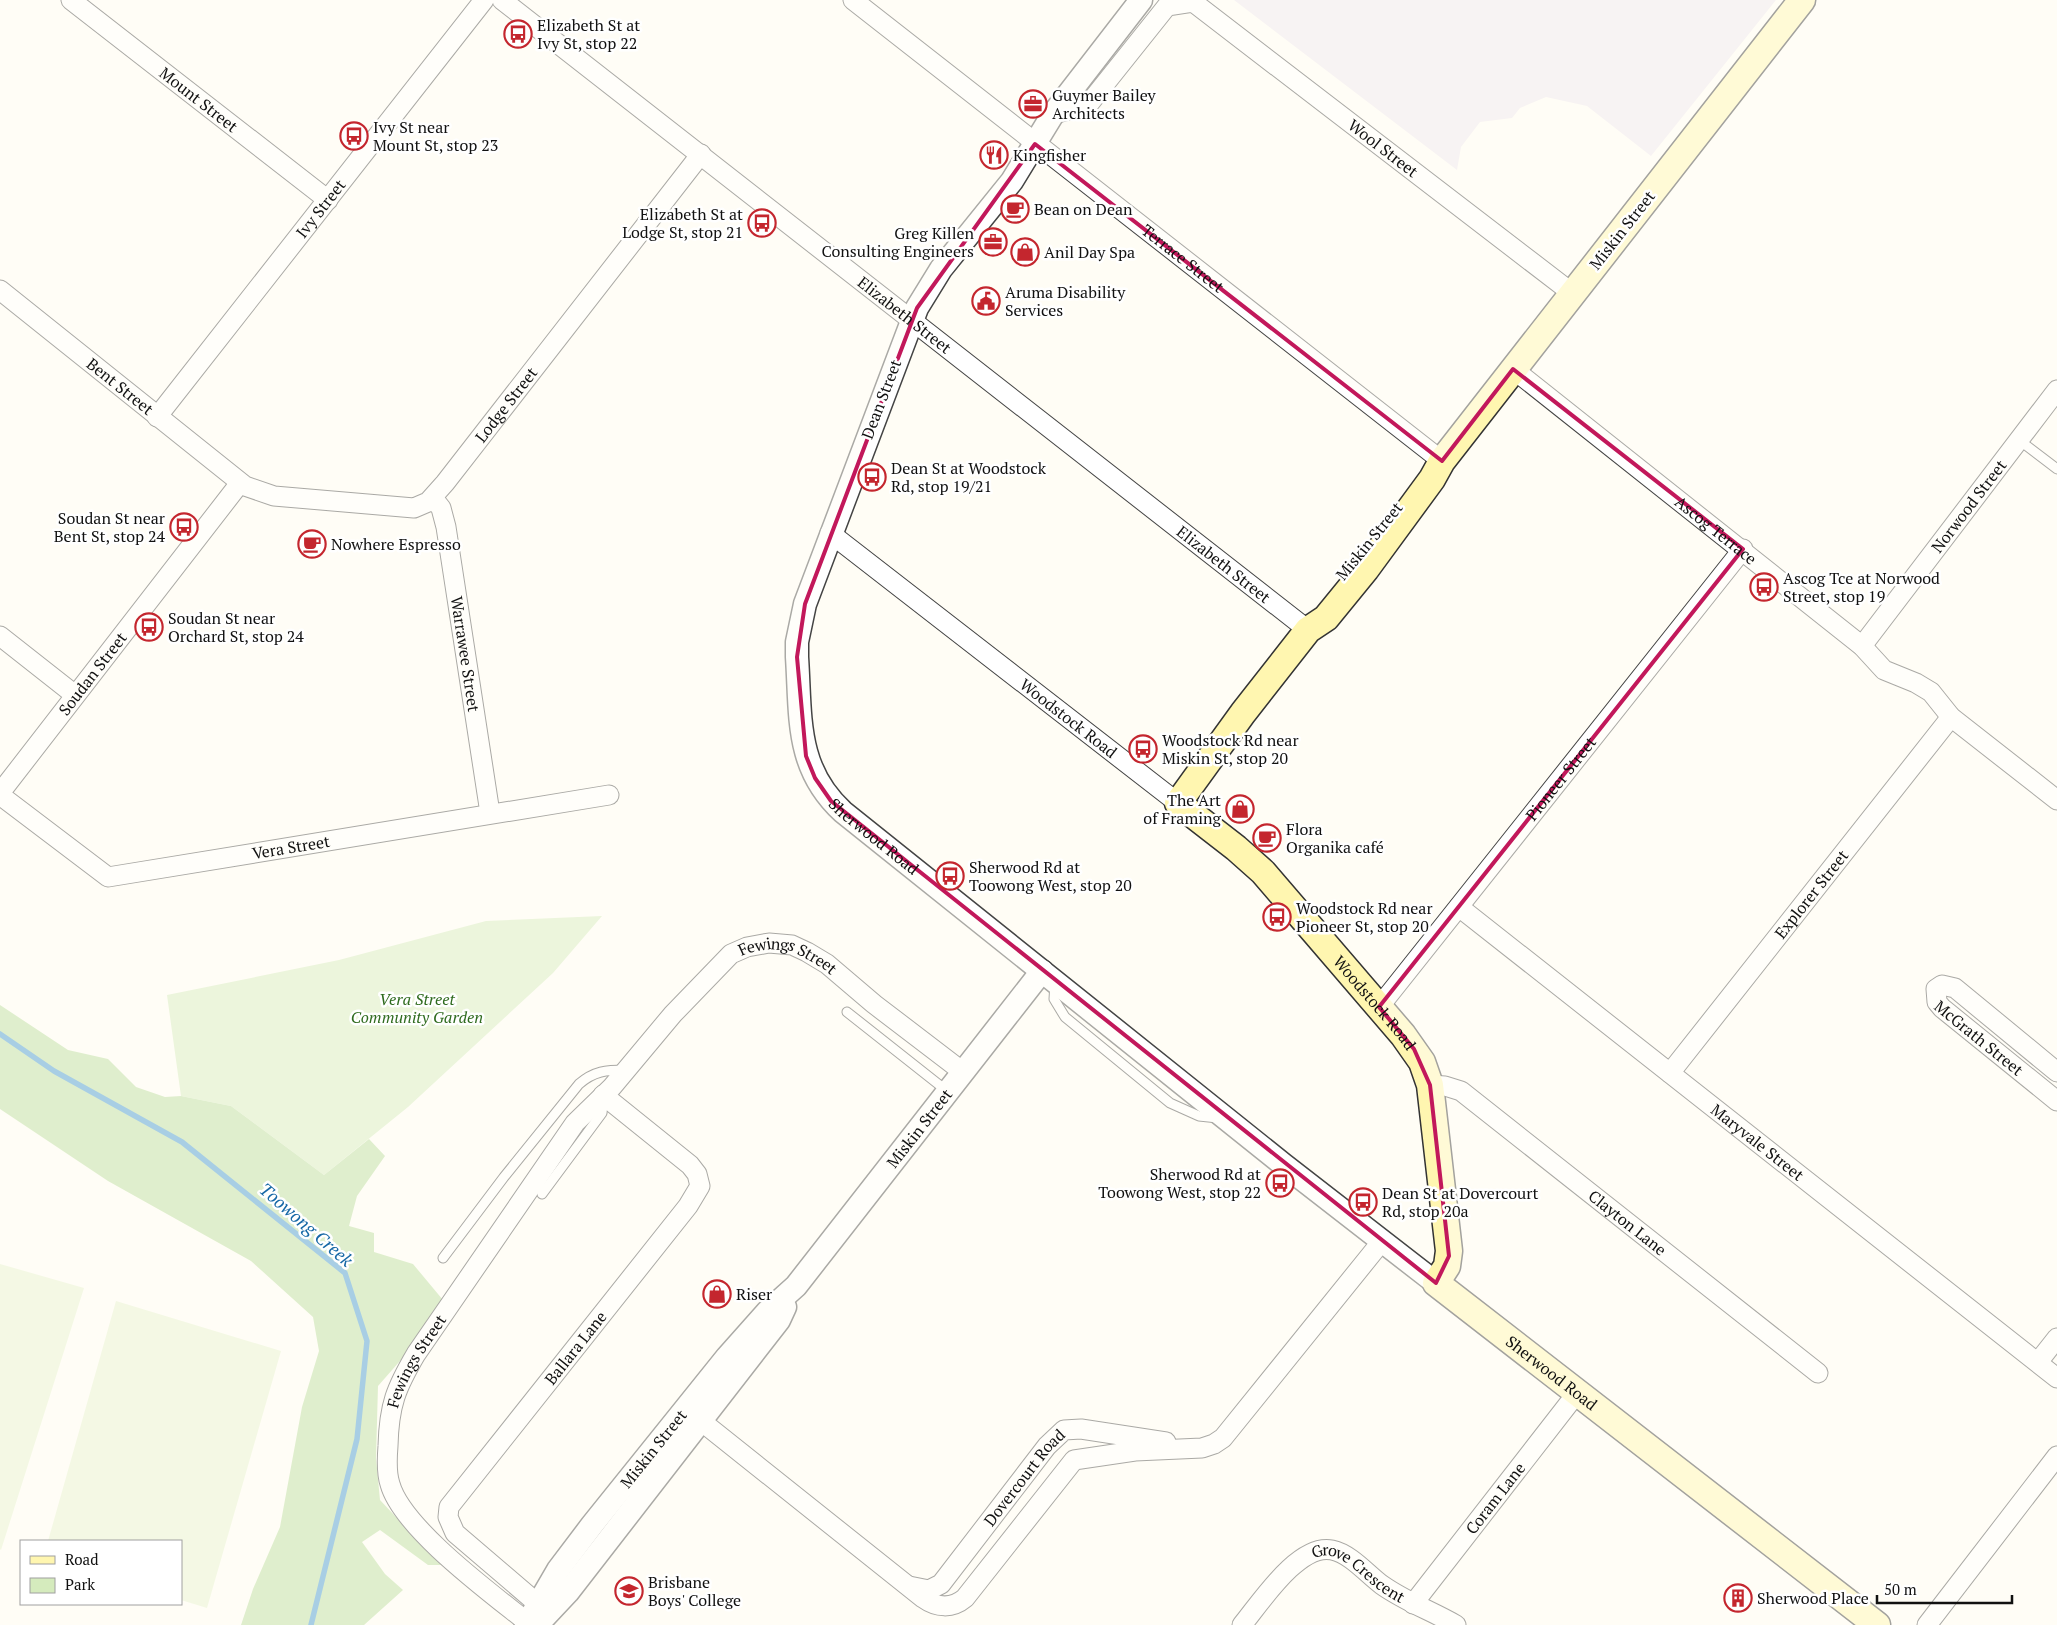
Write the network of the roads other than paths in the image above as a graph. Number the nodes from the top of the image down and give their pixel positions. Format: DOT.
graph roads {
  1 [pos="71,0"];
  2 [pos="484,0"];
  3 [pos="502,0"];
  4 [pos="853,0"];
  5 [pos="1141,0"];
  6 [pos="1802,0"];
  7 [pos="1053,114"];
  8 [pos="1035,144"];
  9 [pos="701,154"];
  10 [pos="328,200"];
  11 [pos="0,290"];
  12 [pos="1572,293"];
  13 [pos="912,321"];
  14 [pos="1513,369"];
  15 [pos="2057,390"];
  16 [pos="157,417"];
  17 [pos="2019,440"];
  18 [pos="1442,461"];
  19 [pos="2057,469"];
  20 [pos="240,483"];
  21 [pos="433,498"];
  22 [pos="830,533"];
  23 [pos="1743,549"];
  24 [pos="1308,630"];
  25 [pos="0,636"];
  26 [pos="1862,646"];
  27 [pos="75,695"];
  28 [pos="1952,717"];
  29 [pos="815,778"];
  30 [pos="0,794"];
  31 [pos="609,795"];
  32 [pos="2057,800"];
  33 [pos="1178,803"];
  34 [pos="490,813"];
  35 [pos="1459,908"];
  36 [pos="1048,977"];
  37 [pos="1379,1007"];
  38 [pos="847,1012"];
  39 [pos="626,1070"];
  40 [pos="963,1072"];
  41 [pos="2057,1072"];
  42 [pos="1670,1073"];
  43 [pos="1430,1085"];
  44 [pos="948,1092"];
  45 [pos="603,1095"];
  46 [pos="2057,1101"];
  47 [pos="542,1194"];
  48 [pos="1382,1241"];
  49 [pos="443,1258"];
  50 [pos="1436,1282"];
  51 [pos="796,1286"];
  52 [pos="2057,1338"];
  53 [pos="2038,1362"];
  54 [pos="1818,1373"];
  55 [pos="2057,1378"];
  56 [pos="1577,1393"];
  57 [pos="701,1421"];
  58 [pos="1202,1448"];
  59 [pos="2057,1456"];
  60 [pos="906,1584"];
  61 [pos="1413,1604"];
  62 [pos="532,1619"];
  63 [pos="1865,1621"];
  64 [pos="1242,1625"];
  65 [pos="1456,1625"];
  66 [pos="1927,1625"];
  1 -- 10 [label="street, Mount Street"];
  2 -- 10 [label="street, Ivy Street"];
  3 -- 9 [label="street, Elizabeth Street"];
  4 -- 8 [label="street, Terrace Street"];
  5 -- 7 [label="street, Dean Street"];
  6 -- 12 [label="main road, Miskin Street"];
  7 -- 8 [label="street, Dean Street"];
  7 -- 12 [label="street, Wool Street"];
  8 -- 13 [label="street, Dean Street"];
  8 -- 18 [label="street, Terrace Street"];
  9 -- 13 [label="street, Elizabeth Street"];
  9 -- 21 [label="street, Lodge Street"];
  10 -- 16 [label="street, Ivy Street"];
  11 -- 16 [label="street, Bent Street"];
  12 -- 14 [label="main road, Miskin Street"];
  13 -- 22 [label="street, Dean Street"];
  13 -- 24 [label="street, Elizabeth Street"];
  14 -- 18 [label="main road, Miskin Street"];
  14 -- 23 [label="street, Ascog Terrace"];
  15 -- 17 [label="street, Norwood Street"];
  16 -- 20 [label="street, Bent Street"];
  17 -- 19 [label="lane"];
  17 -- 26 [label="street, Norwood Street"];
  18 -- 24 [label="main road, Miskin Street"];
  20 -- 21 [label="street, Lodge Street"];
  20 -- 27 [label="street, Soudan Street"];
  21 -- 34 [label="street, Warrawee Street"];
  22 -- 29 [label="street, Dean Street"];
  22 -- 33 [label="street, Woodstock Road"];
  23 -- 26 [label="street, Ascog Terrace"];
  23 -- 35 [label="street, Pioneer Street"];
  24 -- 33 [label="main road, Miskin Street"];
  25 -- 27 [label="street"];
  26 -- 28 [label="street, Ascog Terrace"];
  27 -- 30 [label="street, Soudan Street"];
  28 -- 32 [label="street, Ascog Terrace"];
  28 -- 42 [label="street, Explorer Street"];
  29 -- 36 [label="street, Sherwood Road"];
  30 -- 34 [label="street, Vera Street"];
  31 -- 34 [label="street, Vera Street"];
  33 -- 37 [label="main road, Woodstock Road"];
  35 -- 37 [label="street, Pioneer Street"];
  35 -- 42 [label="street, Maryvale Street"];
  36 -- 40 [label="street, Miskin Street"];
  36 -- 48 [label="street, Sherwood Road"];
  37 -- 43 [label="main road, Woodstock Road"];
  38 -- 44 [label="lane"];
  39 -- 40 [label="street, Fewings Street"];
  39 -- 45 [label="street, Fewings Street"];
  39 -- 49 [label="lane"];
  40 -- 44 [label="street, Miskin Street"];
  41 -- 46 [label="street, McGrath Street"];
  42 -- 53 [label="street, Maryvale Street"];
  43 -- 50 [label="main road, Woodstock Road"];
  43 -- 54 [label="street, Clayton Lane"];
  44 -- 51 [label="street, Miskin Street"];
  45 -- 47 [label="lane"];
  45 -- 62 [label="street, Fewings Street"];
  45 -- 62 [label="street, Ballara Lane"];
  48 -- 50 [label="street, Sherwood Road"];
  48 -- 58 [label="street, Dovercourt Road"];
  50 -- 56 [label="main road, Sherwood Road"];
  51 -- 57 [label="street, Miskin Street"];
  51 -- 62 [label="street, Miskin Street"];
  52 -- 53 [label="street"];
  53 -- 55 [label="street, Maryvale Street"];
  56 -- 61 [label="street, Coram Lane"];
  56 -- 63 [label="main road, Sherwood Road"];
  57 -- 60 [label="street, Dovercourt Road"];
  57 -- 62 [label="street, Miskin Street"];
  58 -- 60 [label="street, Dovercourt Road"];
  58 -- 60 [label="street, Dovercourt Road"];
  59 -- 66 [label="street"];
  61 -- 64 [label="street, Grove Crescent"];
  61 -- 65 [label="street, Grove Crescent"];
}
